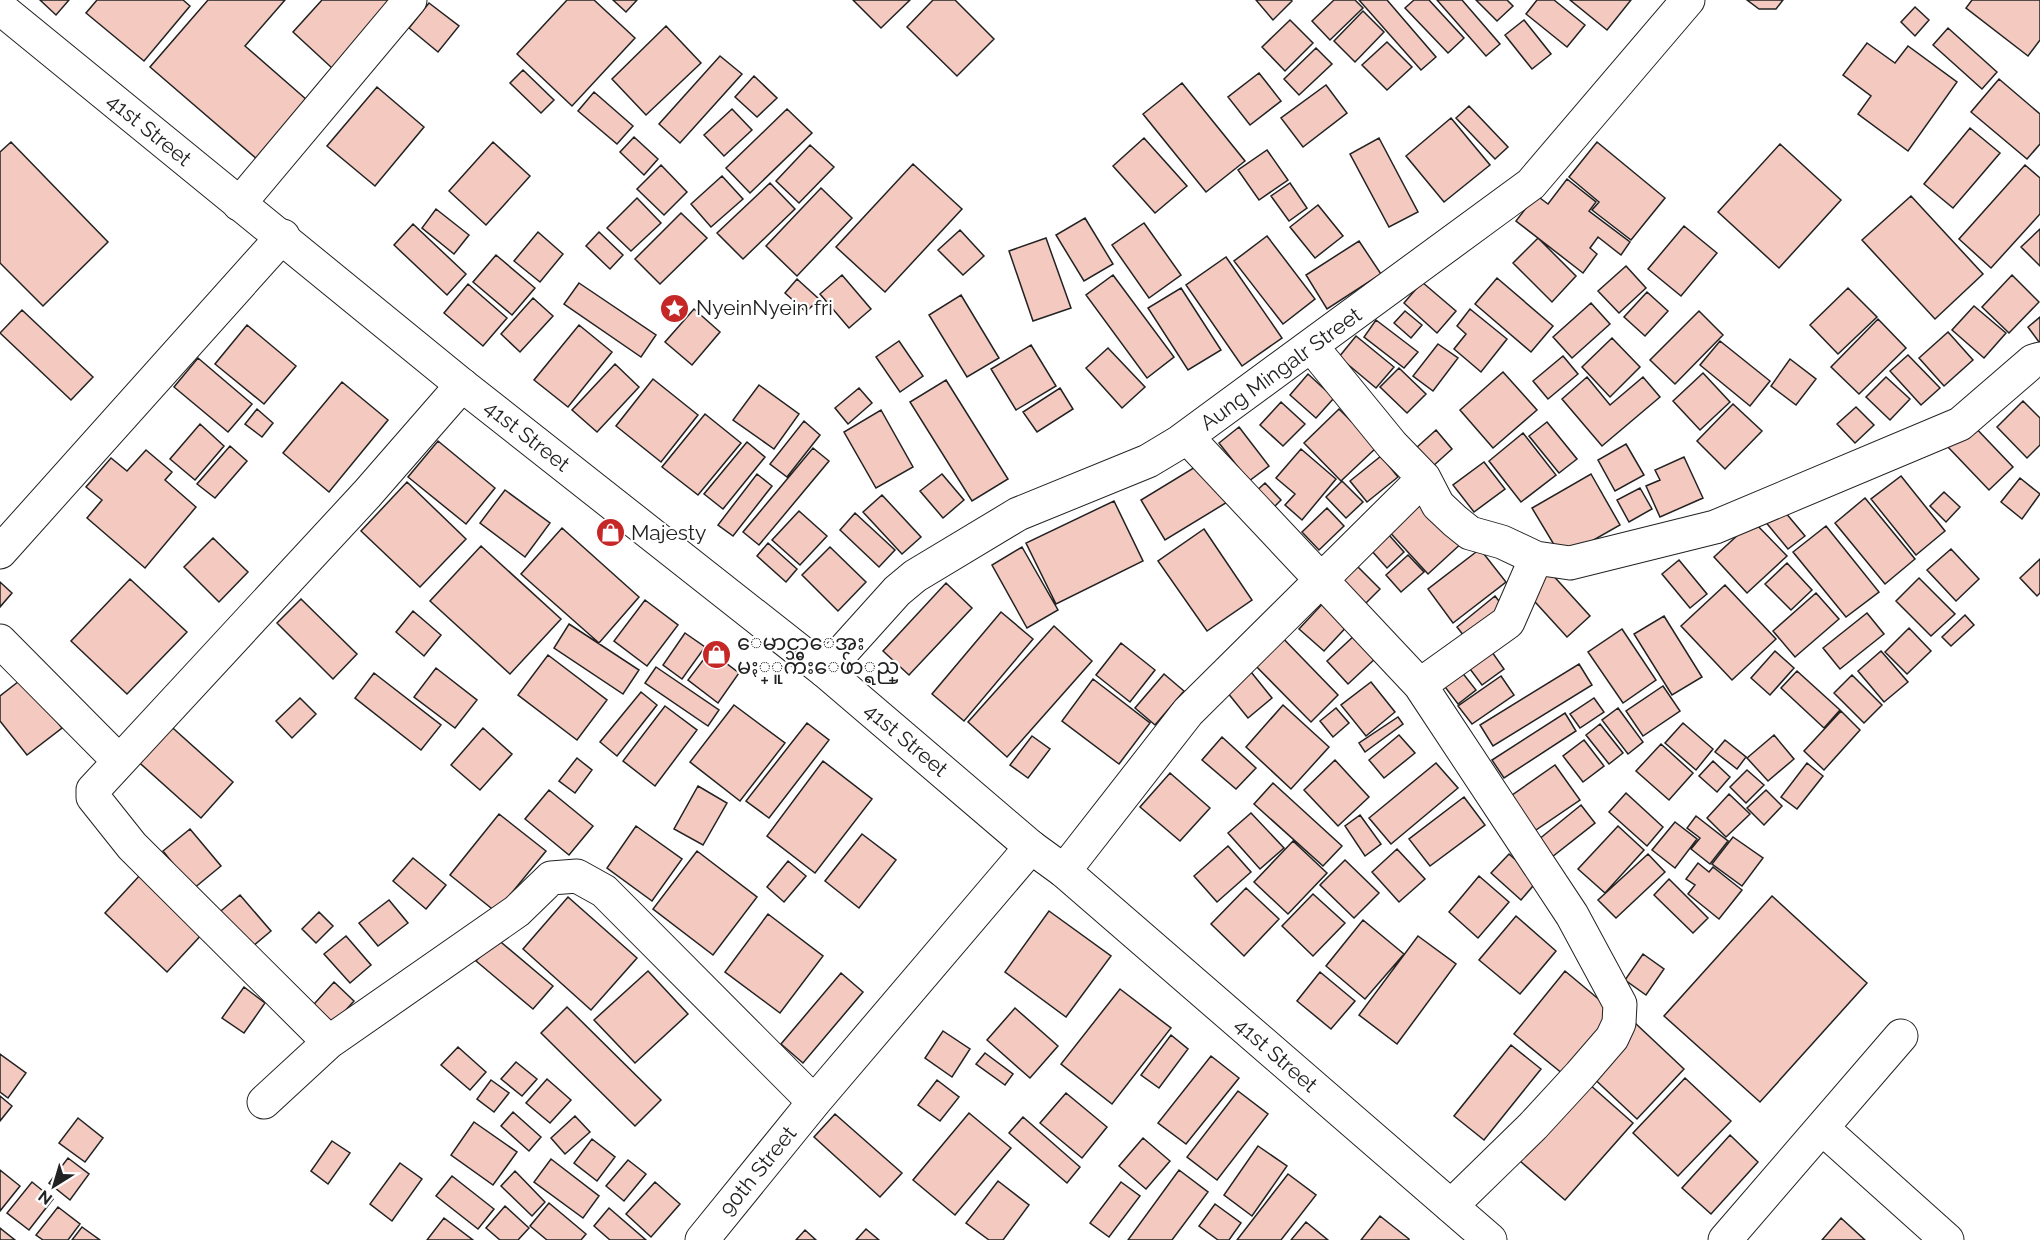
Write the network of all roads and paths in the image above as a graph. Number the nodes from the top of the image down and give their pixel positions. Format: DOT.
graph roads {
  1 [pos="410,0"];
  2 [pos="1688,0"];
  3 [pos="0,8"];
  4 [pos="239,204"];
  5 [pos="282,236"];
  6 [pos="1312,347"];
  7 [pos="2040,359"];
  8 [pos="462,385"];
  9 [pos="1187,437"];
  10 [pos="1424,478"];
  11 [pos="0,552"];
  12 [pos="1536,558"];
  13 [pos="1319,581"];
  14 [pos="0,641"];
  15 [pos="825,671"];
  16 [pos="1420,686"];
  17 [pos="119,761"];
  18 [pos="1031,847"];
  19 [pos="1064,871"];
  20 [pos="1901,1036"];
  21 [pos="328,1042"];
  22 [pos="264,1102"];
  23 [pos="814,1102"];
  24 [pos="1822,1128"];
  25 [pos="1451,1206"];
  26 [pos="702,1240"];
  27 [pos="1490,1240"];
  28 [pos="1725,1240"];
  29 [pos="1947,1240"];
  1 -- 4 [label="street"];
  2 -- 6 [label="street, Aung Mingalr Street"];
  3 -- 4 [label="street, 41st Street"];
  4 -- 5 [label="street, 41st Street"];
  5 -- 8 [label="street, 41st Street"];
  5 -- 11 [label="street"];
  6 -- 9 [label="street, Aung Mingalr Street"];
  6 -- 10 [label="street"];
  7 -- 12 [label="street"];
  8 -- 15 [label="street, 41st Street"];
  8 -- 17 [label="street"];
  9 -- 13 [label="street"];
  9 -- 15 [label="street, Aung Mingalr Street"];
  10 -- 12 [label="street"];
  10 -- 13 [label="street"];
  12 -- 16 [label="street"];
  13 -- 16 [label="street"];
  13 -- 19 [label="street"];
  14 -- 17 [label="street"];
  15 -- 18 [label="street, 41st Street"];
  16 -- 25 [label="street"];
  17 -- 21 [label="street"];
  18 -- 19 [label="street, 41st Street"];
  18 -- 23 [label="street, 90th Street"];
  19 -- 25 [label="street, 41st Street"];
  20 -- 24 [label="street"];
  21 -- 22 [label="street"];
  21 -- 23 [label="street"];
  23 -- 26 [label="street, 90th Street"];
  24 -- 28 [label="street"];
  24 -- 29 [label="street"];
  25 -- 27 [label="street, 41st Street"];
}
